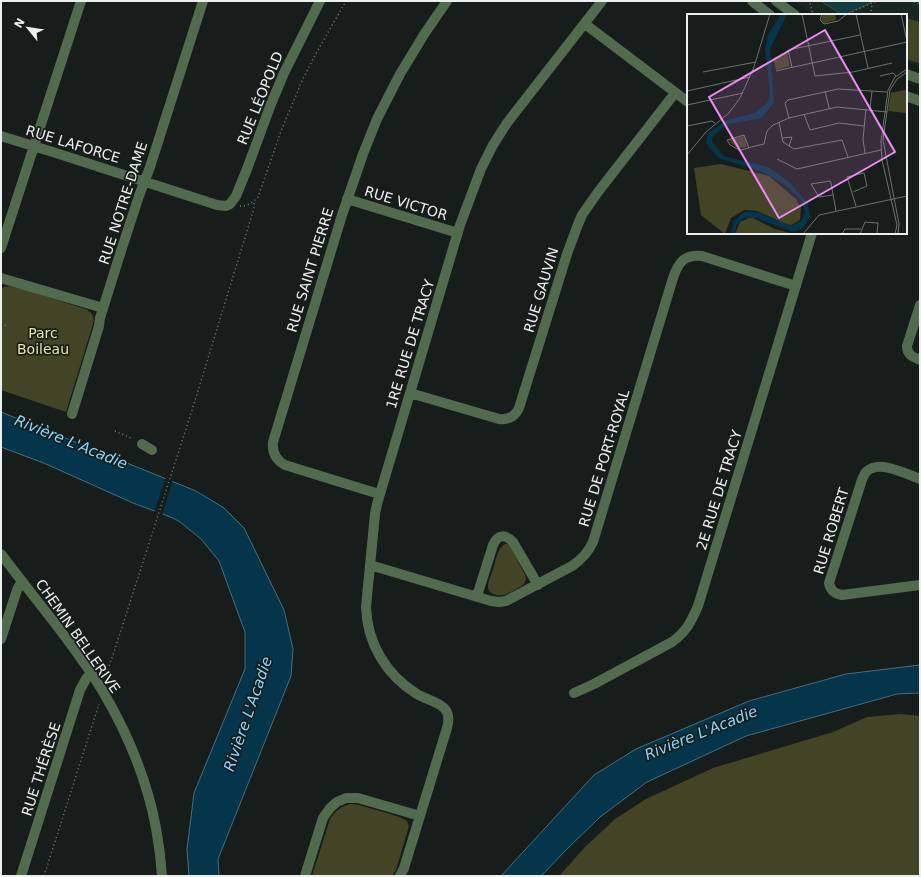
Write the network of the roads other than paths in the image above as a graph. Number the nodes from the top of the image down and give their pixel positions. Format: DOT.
graph roads {
  1 [pos="81,1"];
  2 [pos="202,1"];
  3 [pos="320,1"];
  4 [pos="447,1"];
  5 [pos="752,1"];
  6 [pos="777,2"];
  7 [pos="596,3"];
  8 [pos="769,14"];
  9 [pos="771,14"];
  10 [pos="794,14"];
  11 [pos="585,24"];
  12 [pos="907,74"];
  13 [pos="920,79"];
  14 [pos="675,93"];
  15 [pos="907,96"];
  16 [pos="687,101"];
  17 [pos="920,101"];
  18 [pos="1,136"];
  19 [pos="34,146"];
  20 [pos="145,181"];
  21 [pos="347,200"];
  22 [pos="228,206"];
  23 [pos="458,233"];
  24 [pos="812,234"];
  25 [pos="1,248"];
  26 [pos="1,278"];
  27 [pos="796,286"];
  28 [pos="920,305"];
  29 [pos="103,308"];
  30 [pos="920,360"];
  31 [pos="410,393"];
  32 [pos="72,414"];
  33 [pos="142,444"];
  34 [pos="152,450"];
  35 [pos="920,479"];
  36 [pos="379,494"];
  37 [pos="1,554"];
  38 [pos="370,565"];
  39 [pos="23,582"];
  40 [pos="538,584"];
  41 [pos="920,586"];
  42 [pos="477,596"];
  43 [pos="1,639"];
  44 [pos="91,673"];
  45 [pos="574,693"];
  46 [pos="420,816"];
  47 [pos="21,876"];
  48 [pos="162,876"];
  49 [pos="305,876"];
  50 [pos="400,876"];
  1 -- 19 [label="street"];
  2 -- 20 [label="street, RUE NOTRE-DAME"];
  3 -- 22 [label="street, RUE LÉOPOLD"];
  4 -- 21 [label="street, RUE SAINT PIERRE"];
  5 -- 8 [label="street"];
  6 -- 9 [label="street"];
  6 -- 10 [label="street"];
  7 -- 11 [label="street, 1RE RUE DE TRACY"];
  11 -- 14 [label="street"];
  11 -- 23 [label="street, 1RE RUE DE TRACY"];
  12 -- 13 [label="street"];
  14 -- 16 [label="street"];
  14 -- 31 [label="street, RUE GAUVIN"];
  15 -- 17 [label="street"];
  18 -- 19 [label="street, RUE LAFORCE"];
  19 -- 20 [label="street, RUE LAFORCE"];
  19 -- 25 [label="street"];
  20 -- 22 [label="street, RUE LAFORCE"];
  20 -- 29 [label="street, RUE NOTRE-DAME"];
  21 -- 23 [label="street, RUE VICTOR"];
  21 -- 36 [label="street, RUE SAINT PIERRE"];
  23 -- 31 [label="street, 1RE RUE DE TRACY"];
  24 -- 27 [label="street, 2E RUE DE TRACY"];
  26 -- 29 [label="street"];
  27 -- 40 [label="street, RUE DE PORT-ROYAL"];
  27 -- 45 [label="street, 2E RUE DE TRACY"];
  28 -- 30 [label="street"];
  29 -- 32 [label="street, RUE NOTRE-DAME"];
  31 -- 36 [label="street, 1RE RUE DE TRACY"];
  33 -- 34 [label="street"];
  35 -- 41 [label="street, RUE ROBERT"];
  36 -- 38 [label="street, 1RE RUE DE TRACY"];
  37 -- 39 [label="street, CHEMIN BELLERIVE"];
  38 -- 42 [label="street, RUE DE PORT-ROYAL"];
  38 -- 46 [label="street, 1RE RUE DE TRACY"];
  39 -- 43 [label="street"];
  39 -- 44 [label="street, CHEMIN BELLERIVE"];
  40 -- 42 [label="street, RUE DE PORT-ROYAL"];
  40 -- 42 [label="street"];
  44 -- 47 [label="street, RUE THÉRÈSE"];
  44 -- 48 [label="street, CHEMIN BELLERIVE"];
  46 -- 49 [label="street"];
  46 -- 50 [label="street"];
}
